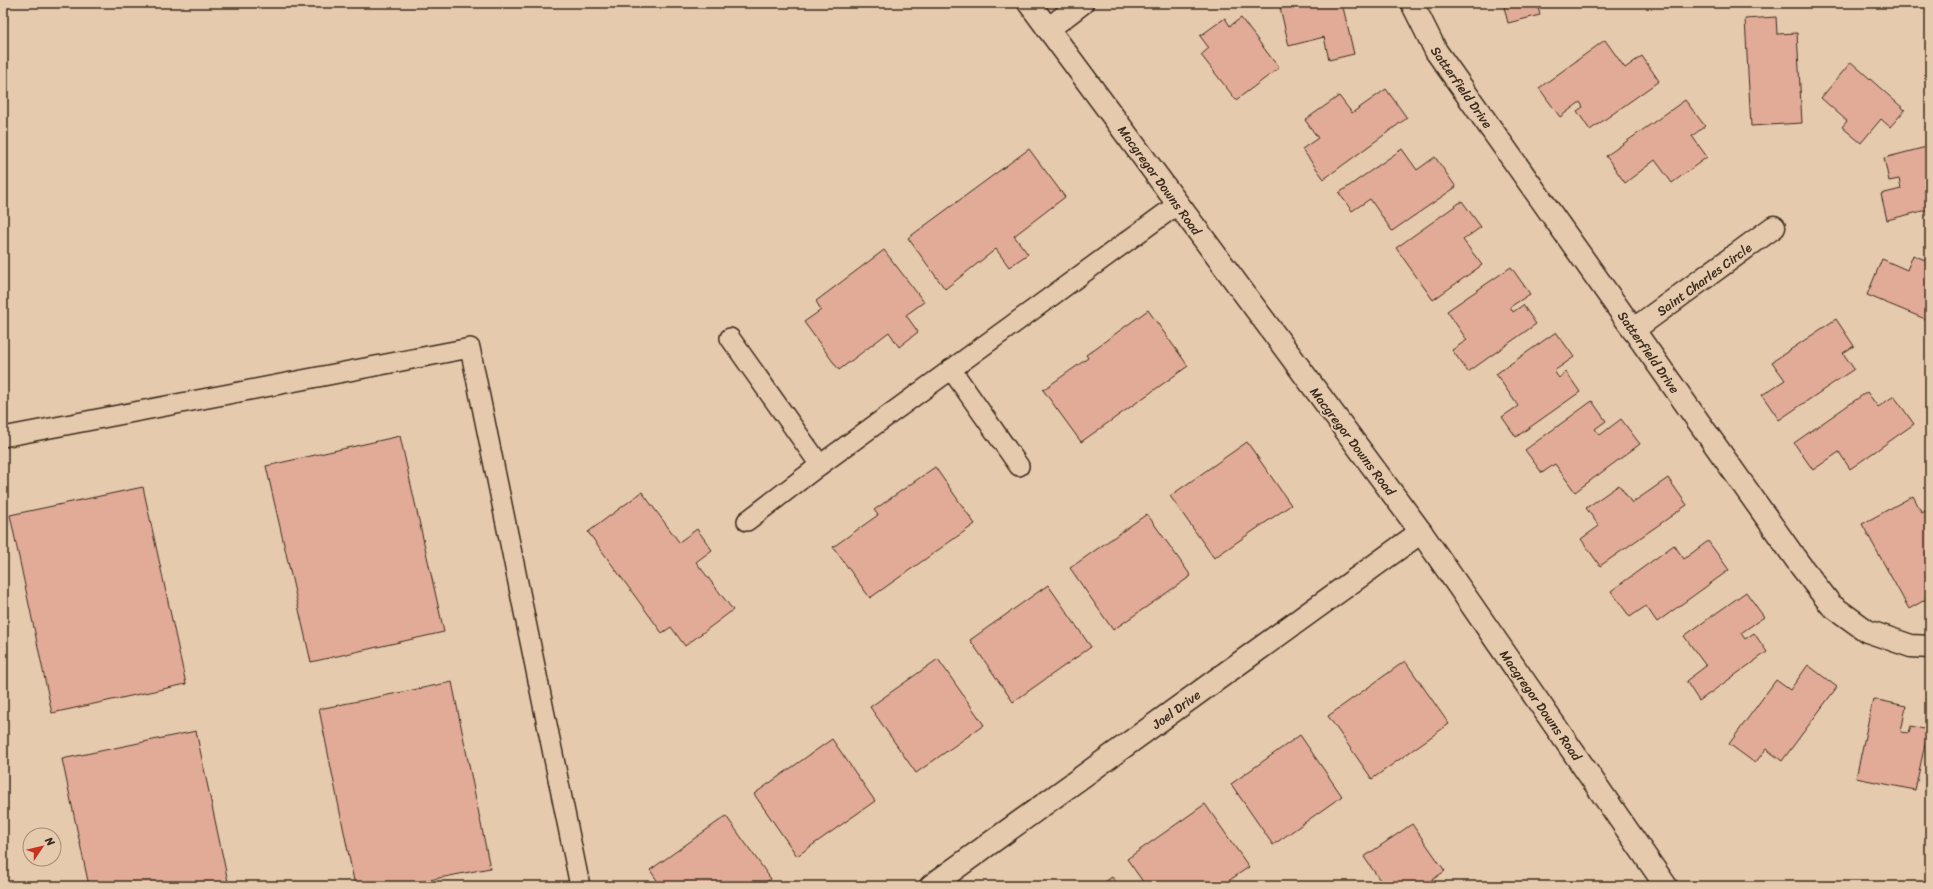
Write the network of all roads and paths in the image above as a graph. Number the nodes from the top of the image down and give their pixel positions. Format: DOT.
graph roads {
  1 [pos="1028,3"];
  2 [pos="1082,3"];
  3 [pos="1412,3"];
  4 [pos="1048,29"];
  5 [pos="1178,204"];
  6 [pos="1774,227"];
  7 [pos="1633,330"];
  8 [pos="730,338"];
  9 [pos="951,369"];
  10 [pos="3,438"];
  11 [pos="820,465"];
  12 [pos="1019,466"];
  13 [pos="747,521"];
  14 [pos="1421,532"];
  15 [pos="1930,647"];
  16 [pos="580,886"];
  17 [pos="931,886"];
  18 [pos="1666,886"];
  1 -- 4 [label="street, Macgregor Downs Road"];
  2 -- 4 [label="street"];
  3 -- 7 [label="street, Satterfield Drive"];
  4 -- 5 [label="street, Macgregor Downs Road"];
  5 -- 9 [label="lane"];
  5 -- 14 [label="street, Macgregor Downs Road"];
  6 -- 7 [label="street, Saint Charles Circle"];
  7 -- 15 [label="street, Satterfield Drive"];
  8 -- 11 [label="lane"];
  9 -- 11 [label="lane"];
  9 -- 12 [label="lane"];
  10 -- 16 [label="lane"];
  11 -- 13 [label="lane"];
  14 -- 17 [label="street, Joel Drive"];
  14 -- 18 [label="street, Macgregor Downs Road"];
}
